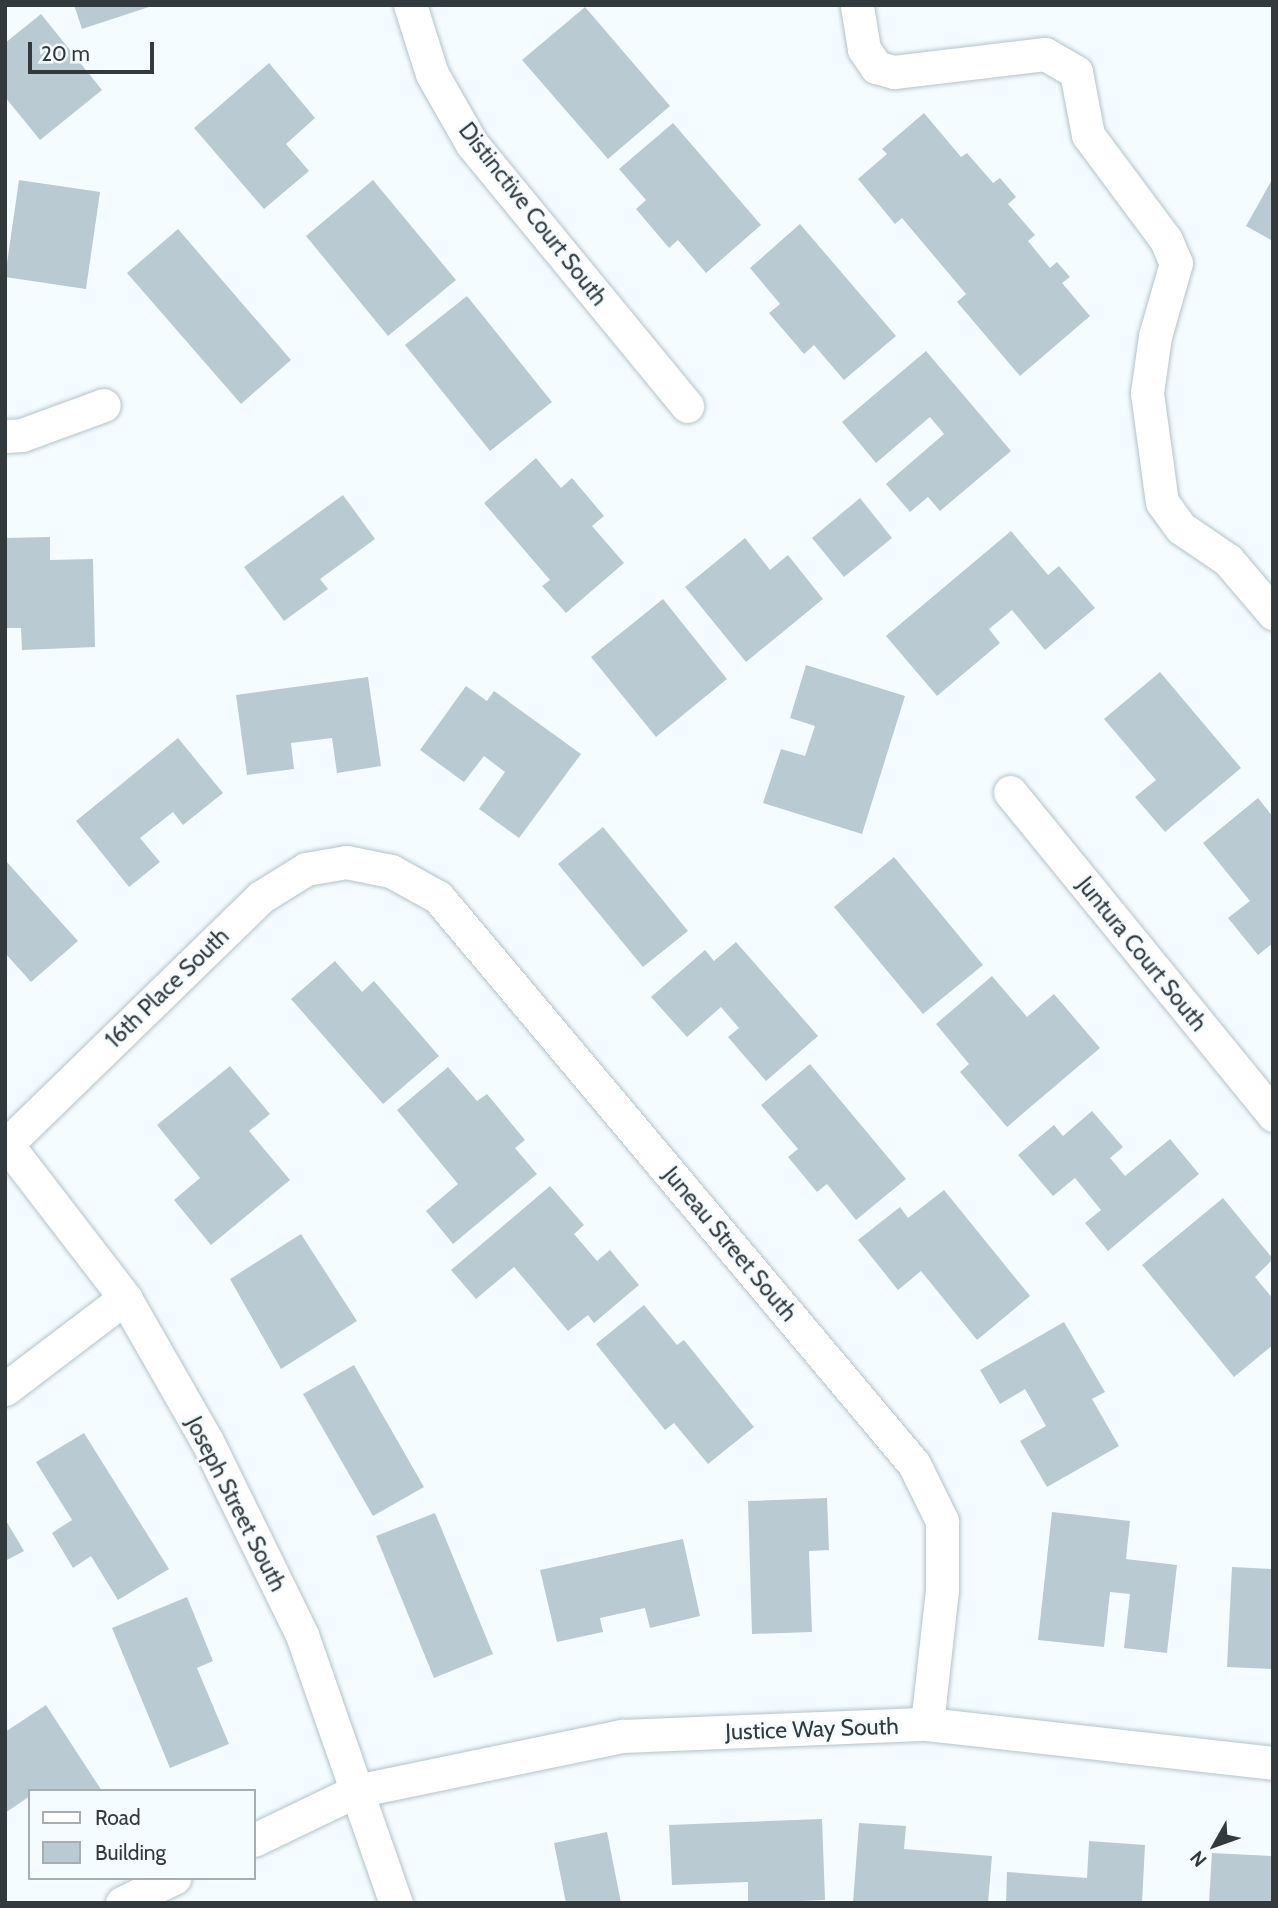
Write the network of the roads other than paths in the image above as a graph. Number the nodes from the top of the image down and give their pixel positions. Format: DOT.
graph roads {
  1 [pos="410,5"];
  2 [pos="857,5"];
  3 [pos="104,405"];
  4 [pos="687,406"];
  5 [pos="5,436"];
  6 [pos="1273,613"];
  7 [pos="1010,792"];
  8 [pos="346,862"];
  9 [pos="1273,1115"];
  10 [pos="6,1143"];
  11 [pos="125,1298"];
  12 [pos="5,1389"];
  13 [pos="927,1724"];
  14 [pos="1273,1763"];
  15 [pos="356,1791"];
  16 [pos="256,1839"];
  17 [pos="170,1880"];
  18 [pos="122,1903"];
  19 [pos="396,1903"];
  1 -- 4 [label="street, Distinctive Court South"];
  2 -- 6 [label="street"];
  3 -- 5 [label="street"];
  7 -- 9 [label="street, Juntura Court South"];
  8 -- 10 [label="street, 16th Place South"];
  8 -- 13 [label="street, Juneau Street South"];
  10 -- 11 [label="street, Joseph Street South"];
  11 -- 12 [label="street"];
  11 -- 15 [label="street, Joseph Street South"];
  13 -- 14 [label="street, Justice Way South"];
  13 -- 15 [label="street, Justice Way South"];
  15 -- 16 [label="street, Justice Way South"];
  15 -- 19 [label="street, Joseph Street South"];
  17 -- 18 [label="street"];
}
